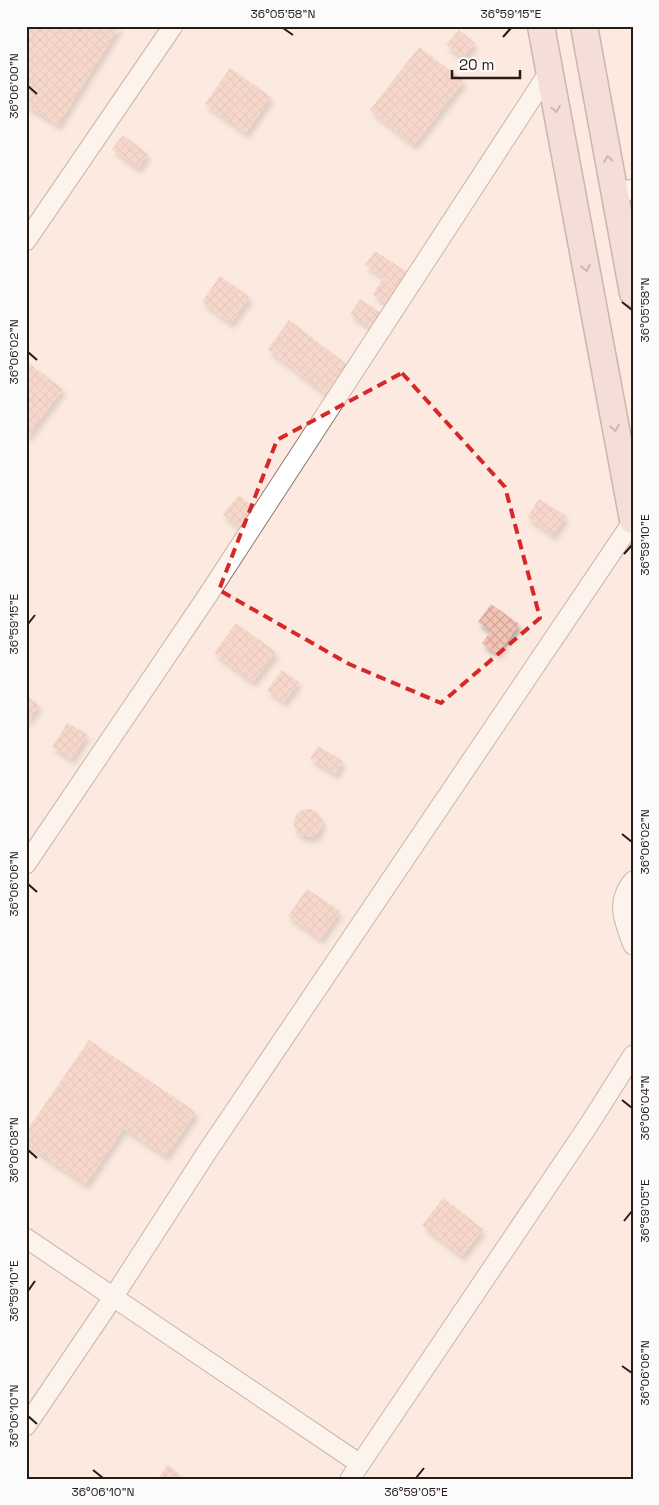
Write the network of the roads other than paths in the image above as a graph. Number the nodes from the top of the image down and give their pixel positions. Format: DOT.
graph roads {
  1 [pos="174,26"];
  2 [pos="541,26"];
  3 [pos="584,26"];
  4 [pos="549,72"];
  5 [pos="624,192"];
  6 [pos="26,241"];
  7 [pos="633,293"];
  8 [pos="633,521"];
  9 [pos="26,864"];
  10 [pos="633,881"];
  11 [pos="633,946"];
  12 [pos="633,1055"];
  13 [pos="26,1238"];
  14 [pos="114,1296"];
  15 [pos="26,1426"];
  16 [pos="355,1471"];
  1 -- 6 [label="street"];
  2 -- 4 [label="main road"];
  5 -- 3 [label="main road, one-way"];
  4 -- 8 [label="main road, one-way"];
  4 -- 9 [label="street"];
  5 -- 7 [label="main road"];
  8 -- 14 [label="street"];
  10 -- 11 [label="street"];
  12 -- 16 [label="street"];
  13 -- 14 [label="street"];
  14 -- 15 [label="street"];
  14 -- 16 [label="street"];
}
